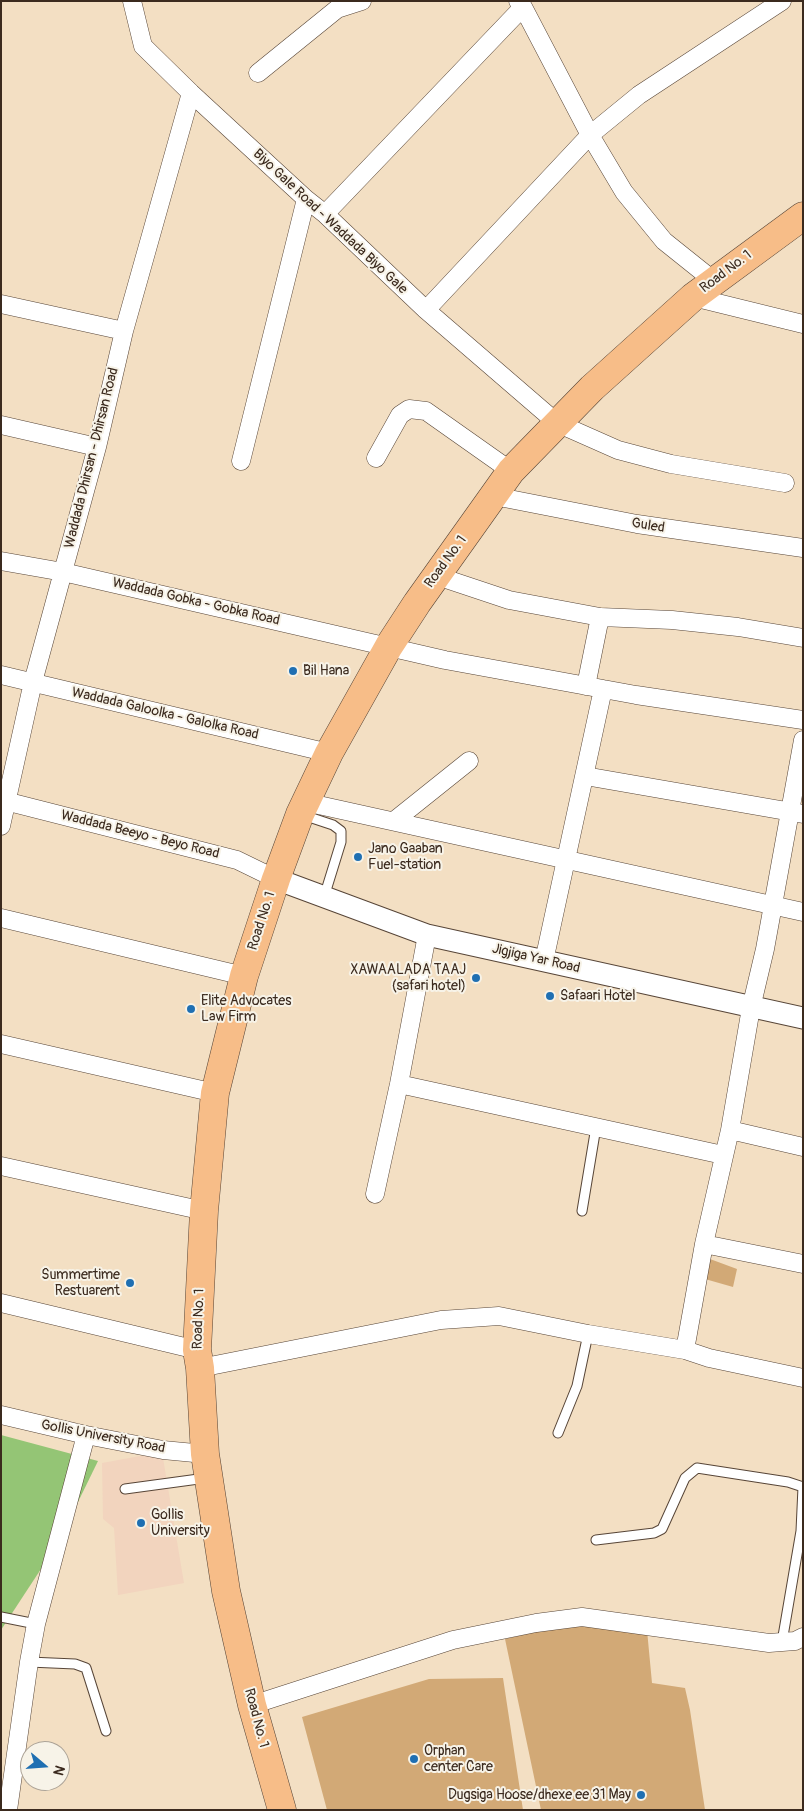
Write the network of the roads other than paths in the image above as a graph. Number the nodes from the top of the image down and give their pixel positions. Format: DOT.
graph roads {
  1 [pos="132,1"];
  2 [pos="362,1"];
  3 [pos="782,1"];
  4 [pos="520,4"];
  5 [pos="258,73"];
  6 [pos="191,93"];
  7 [pos="590,135"];
  8 [pos="306,199"];
  9 [pos="325,214"];
  10 [pos="803,216"];
  11 [pos="714,281"];
  12 [pos="693,297"];
  13 [pos="1,304"];
  14 [pos="426,310"];
  15 [pos="803,324"];
  16 [pos="124,331"];
  17 [pos="557,423"];
  18 [pos="1,425"];
  19 [pos="97,447"];
  20 [pos="376,458"];
  21 [pos="241,460"];
  22 [pos="511,471"];
  23 [pos="784,483"];
  24 [pos="494,496"];
  25 [pos="803,548"];
  26 [pos="1,561"];
  27 [pos="63,572"];
  28 [pos="437,576"];
  29 [pos="600,617"];
  30 [pos="803,638"];
  31 [pos="389,646"];
  32 [pos="1,675"];
  33 [pos="33,682"];
  34 [pos="595,688"];
  35 [pos="803,720"];
  36 [pos="803,740"];
  37 [pos="329,753"];
  38 [pos="469,762"];
  39 [pos="585,776"];
  40 [pos="4,801"];
  41 [pos="303,808"];
  42 [pos="796,812"];
  43 [pos="394,821"];
  44 [pos="1,826"];
  45 [pos="567,859"];
  46 [pos="276,879"];
  47 [pos="324,897"];
  48 [pos="773,905"];
  49 [pos="803,912"];
  50 [pos="1,918"];
  51 [pos="427,934"];
  52 [pos="544,961"];
  53 [pos="244,976"];
  54 [pos="751,1008"];
  55 [pos="803,1018"];
  56 [pos="1,1044"];
  57 [pos="399,1084"];
  58 [pos="215,1093"];
  59 [pos="596,1127"];
  60 [pos="730,1130"];
  61 [pos="803,1147"];
  62 [pos="723,1155"];
  63 [pos="1,1166"];
  64 [pos="375,1194"];
  65 [pos="204,1211"];
  66 [pos="582,1211"];
  67 [pos="704,1244"];
  68 [pos="803,1264"];
  69 [pos="1,1303"];
  70 [pos="588,1334"];
  71 [pos="685,1350"];
  72 [pos="198,1359"];
  73 [pos="803,1378"];
  74 [pos="1,1415"];
  75 [pos="558,1433"];
  76 [pos="86,1435"];
  77 [pos="207,1465"];
  78 [pos="803,1487"];
  79 [pos="125,1489"];
  80 [pos="596,1540"];
  81 [pos="1,1617"];
  82 [pos="36,1624"];
  83 [pos="803,1637"];
  84 [pos="782,1642"];
  85 [pos="29,1662"];
  86 [pos="252,1705"];
  87 [pos="106,1732"];
  88 [pos="8,1810"];
  89 [pos="282,1810"];
  1 -- 6 [label="street, Biyo Gale Road - Waddada Biyo Gale"];
  2 -- 5 [label="street"];
  3 -- 7 [label="street"];
  4 -- 7 [label="street"];
  4 -- 9 [label="street"];
  6 -- 8 [label="street, Biyo Gale Road - Waddada Biyo Gale"];
  6 -- 16 [label="street, Waddada Dhirsan - Dhirsan Road"];
  7 -- 11 [label="street"];
  7 -- 14 [label="street"];
  8 -- 9 [label="street, Biyo Gale Road - Waddada Biyo Gale"];
  8 -- 21 [label="street"];
  9 -- 14 [label="street, Biyo Gale Road - Waddada Biyo Gale"];
  10 -- 11 [label="highway, Road No. 1"];
  11 -- 12 [label="highway, Road No. 1"];
  12 -- 15 [label="street"];
  12 -- 17 [label="highway, Road No. 1"];
  13 -- 16 [label="street"];
  14 -- 17 [label="street, Biyo Gale Road - Waddada Biyo Gale"];
  16 -- 19 [label="street, Waddada Dhirsan - Dhirsan Road"];
  17 -- 22 [label="highway, Road No. 1"];
  17 -- 23 [label="street, Biyo Gale Road - Waddada Biyo Gale"];
  18 -- 19 [label="street"];
  19 -- 27 [label="street, Waddada Dhirsan - Dhirsan Road"];
  20 -- 22 [label="street"];
  22 -- 24 [label="highway, Road No. 1"];
  24 -- 25 [label="street, Guled"];
  24 -- 28 [label="highway, Road No. 1"];
  26 -- 27 [label="street, Waddada Gobka - Gobka Road"];
  27 -- 31 [label="street, Waddada Gobka - Gobka Road"];
  27 -- 33 [label="street, Waddada Dhirsan - Dhirsan Road"];
  28 -- 29 [label="street"];
  28 -- 31 [label="highway, Road No. 1"];
  29 -- 30 [label="street"];
  29 -- 34 [label="street"];
  31 -- 34 [label="street, Waddada Gobka - Gobka Road"];
  31 -- 37 [label="highway, Road No. 1"];
  32 -- 33 [label="street, Waddada Galoolka - Galolka Road"];
  33 -- 37 [label="street, Waddada Galoolka - Galolka Road"];
  33 -- 40 [label="street, Waddada Dhirsan - Dhirsan Road"];
  34 -- 35 [label="street, Waddada Gobka - Gobka Road"];
  34 -- 39 [label="street"];
  36 -- 42 [label="street"];
  37 -- 41 [label="highway, Road No. 1"];
  38 -- 43 [label="street"];
  39 -- 42 [label="street"];
  39 -- 45 [label="street"];
  40 -- 44 [label="street, Waddada Dhirsan - Dhirsan Road"];
  40 -- 46 [label="street, Waddada Beeyo - Beyo Road"];
  41 -- 43 [label="street"];
  41 -- 46 [label="highway, Road No. 1"];
  41 -- 47 [label="lane"];
  42 -- 48 [label="street"];
  43 -- 45 [label="street"];
  45 -- 48 [label="street"];
  45 -- 52 [label="street"];
  46 -- 47 [label="street, Jigjiga Yar Road"];
  46 -- 53 [label="highway, Road No. 1"];
  47 -- 51 [label="street, Jigjiga Yar Road"];
  48 -- 49 [label="street"];
  48 -- 54 [label="street"];
  50 -- 53 [label="street"];
  51 -- 52 [label="street, Jigjiga Yar Road"];
  51 -- 57 [label="street"];
  52 -- 54 [label="street, Jigjiga Yar Road"];
  53 -- 58 [label="highway, Road No. 1"];
  54 -- 55 [label="street, Jigjiga Yar Road"];
  54 -- 60 [label="street"];
  56 -- 58 [label="street"];
  57 -- 59 [label="street"];
  57 -- 64 [label="street"];
  58 -- 65 [label="highway, Road No. 1"];
  59 -- 62 [label="street"];
  59 -- 66 [label="lane"];
  60 -- 61 [label="street"];
  60 -- 62 [label="street"];
  62 -- 67 [label="street"];
  63 -- 65 [label="street"];
  65 -- 72 [label="highway, Road No. 1"];
  67 -- 68 [label="street"];
  67 -- 71 [label="street"];
  69 -- 72 [label="street"];
  70 -- 71 [label="street"];
  70 -- 72 [label="street"];
  70 -- 75 [label="lane"];
  71 -- 73 [label="street"];
  72 -- 77 [label="highway, Road No. 1"];
  74 -- 76 [label="street, Gollis University Road"];
  76 -- 77 [label="street, Gollis University Road"];
  76 -- 82 [label="street"];
  77 -- 79 [label="lane"];
  77 -- 86 [label="highway, Road No. 1"];
  78 -- 80 [label="lane"];
  78 -- 84 [label="lane"];
  81 -- 82 [label="lane"];
  82 -- 85 [label="street"];
  83 -- 84 [label="street"];
  84 -- 86 [label="street"];
  85 -- 87 [label="lane"];
  85 -- 88 [label="street"];
  86 -- 89 [label="highway, Road No. 1"];
}
